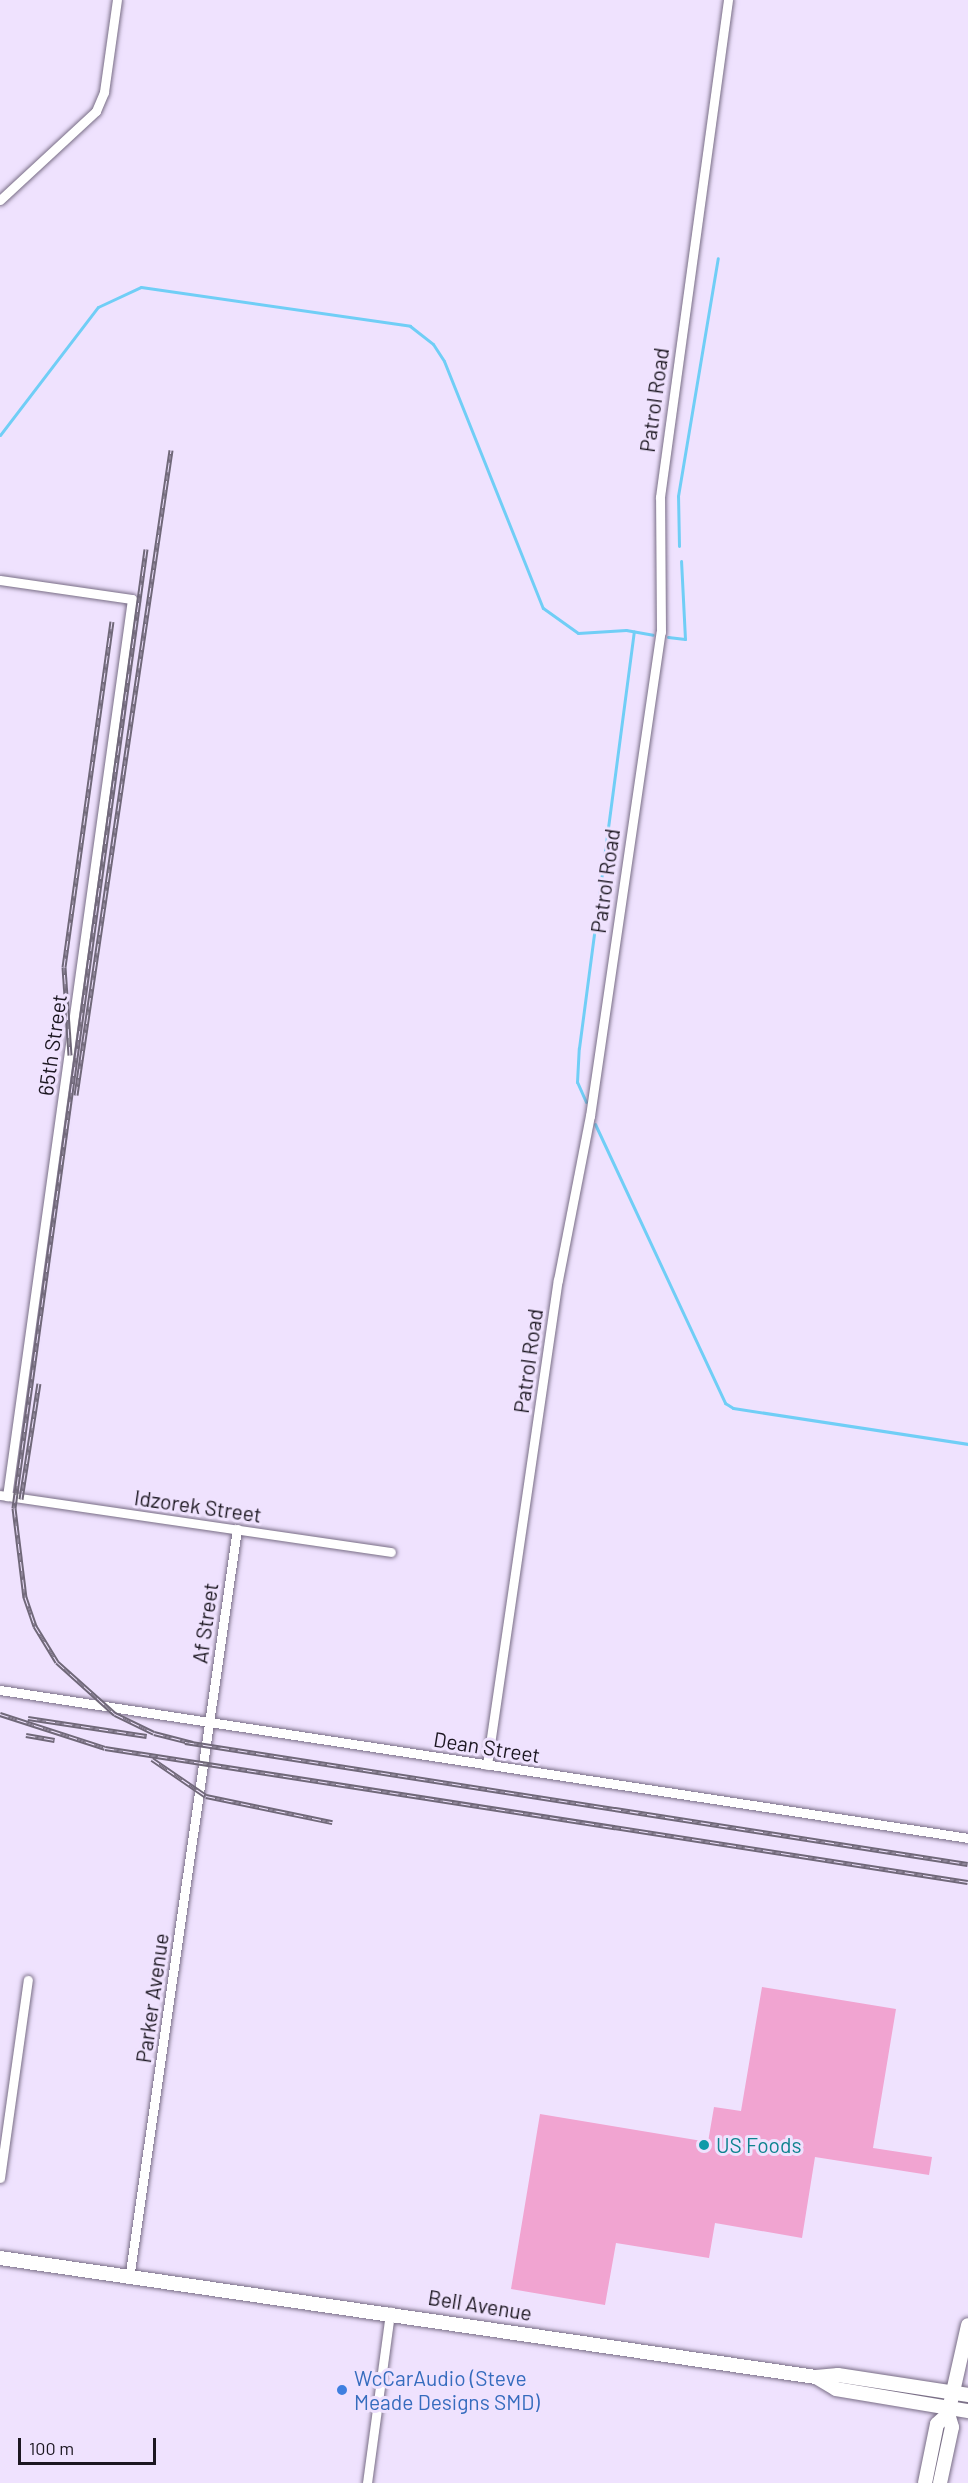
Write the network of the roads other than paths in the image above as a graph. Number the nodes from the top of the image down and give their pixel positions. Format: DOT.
graph roads {
  1 [pos="117,0"];
  2 [pos="728,0"];
  3 [pos="0,200"];
  4 [pos="0,580"];
  5 [pos="3,1496"];
  6 [pos="237,1529"];
  7 [pos="391,1552"];
  8 [pos="0,1690"];
  9 [pos="209,1722"];
  10 [pos="487,1765"];
  11 [pos="968,1838"];
  12 [pos="28,1980"];
  13 [pos="0,2178"];
  14 [pos="0,2258"];
  15 [pos="129,2278"];
  16 [pos="390,2312"];
  17 [pos="968,2325"];
  18 [pos="816,2377"];
  19 [pos="953,2393"];
  20 [pos="968,2395"];
  21 [pos="968,2410"];
  22 [pos="949,2411"];
  23 [pos="367,2483"];
  24 [pos="925,2483"];
  25 [pos="940,2483"];
  1 -- 3 [label="street"];
  2 -- 10 [label="street, Patrol Road"];
  4 -- 5 [label="street, 65th Street"];
  5 -- 6 [label="street, Idzorek Street"];
  6 -- 7 [label="street, Idzorek Street"];
  6 -- 9 [label="street, Af Street"];
  8 -- 9 [label="street, Dean Street"];
  9 -- 10 [label="street, Dean Street"];
  9 -- 15 [label="street, Parker Avenue"];
  10 -- 11 [label="street, Dean Street"];
  12 -- 13 [label="street"];
  14 -- 15 [label="main road, Bell Avenue"];
  15 -- 16 [label="main road, Bell Avenue"];
  16 -- 18 [label="main road, Bell Avenue"];
  16 -- 23 [label="street"];
  17 -- 19 [label="main road"];
  18 -- 19 [label="main road"];
  18 -- 22 [label="main road, Bell Avenue"];
  19 -- 20 [label="main road"];
  19 -- 22 [label="main road"];
  21 -- 22 [label="main road, Bell Avenue"];
  22 -- 24 [label="main road"];
  22 -- 25 [label="main road"];
}
